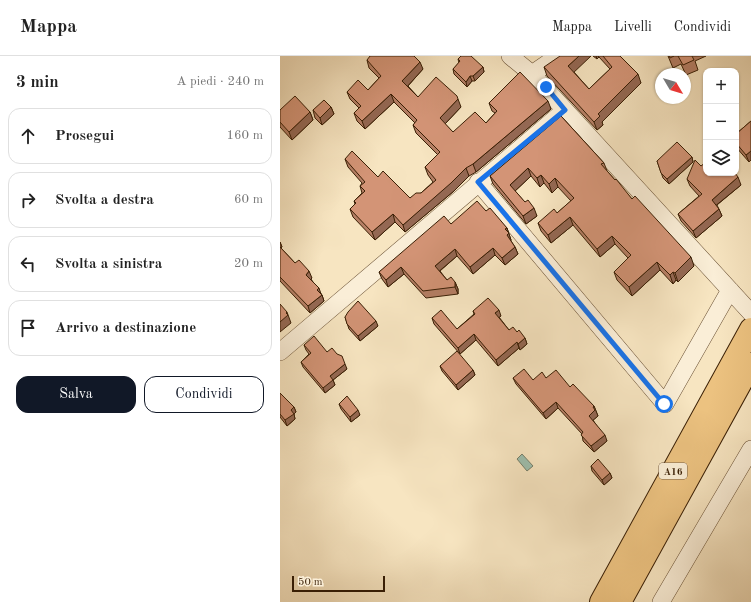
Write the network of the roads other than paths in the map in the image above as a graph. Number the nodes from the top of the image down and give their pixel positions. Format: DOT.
graph roads {
  1 [pos="510,56"];
  2 [pos="558,56"];
  3 [pos="532,74"];
  4 [pos="565,110"];
  5 [pos="478,182"];
  6 [pos="730,290"];
  7 [pos="751,313"];
  8 [pos="748,334"];
  9 [pos="280,352"];
  10 [pos="751,364"];
  11 [pos="751,448"];
  12 [pos="601,602"];
  13 [pos="620,602"];
  14 [pos="661,602"];
  1 -- 3 [label="street"];
  2 -- 3 [label="street"];
  3 -- 4 [label="street"];
  4 -- 5 [label="street"];
  4 -- 6 [label="street"];
  5 -- 6 [label="street"];
  5 -- 9 [label="street"];
  6 -- 7 [label="street"];
  8 -- 12 [label="highway, A16"];
  10 -- 13 [label="highway, A16"];
  11 -- 14 [label="street"];
}
